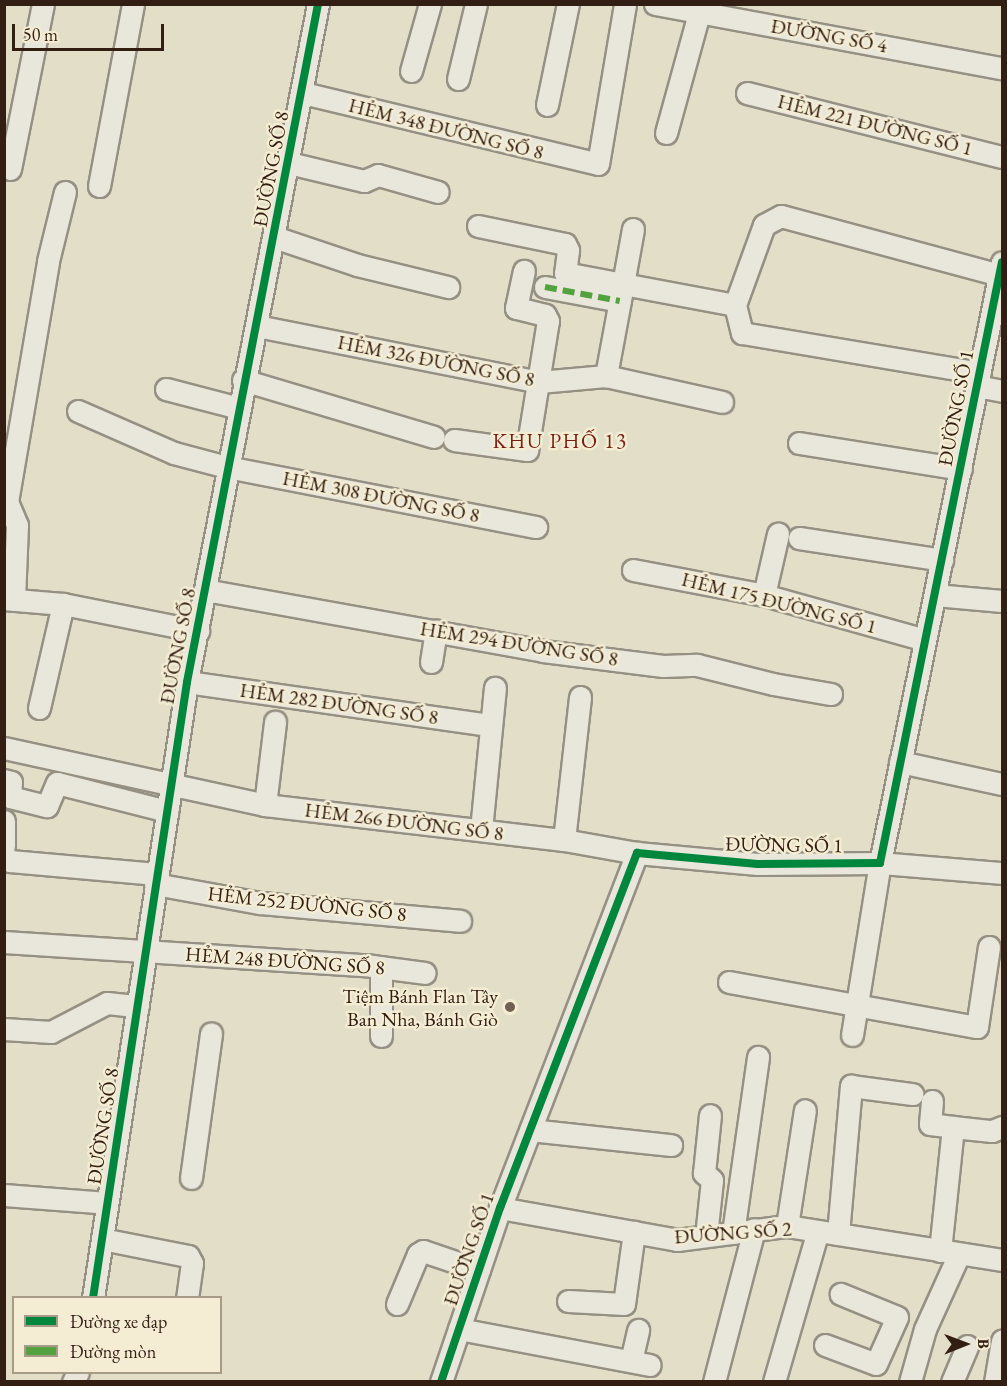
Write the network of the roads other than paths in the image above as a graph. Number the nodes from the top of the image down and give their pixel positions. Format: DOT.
graph roads {
  1 [pos="43,4"];
  2 [pos="133,4"];
  3 [pos="318,4"];
  4 [pos="430,4"];
  5 [pos="476,4"];
  6 [pos="568,4"];
  7 [pos="625,4"];
  8 [pos="655,4"];
  9 [pos="687,9"];
  10 [pos="1002,68"];
  11 [pos="411,71"];
  12 [pos="458,80"];
  13 [pos="303,93"];
  14 [pos="747,93"];
  15 [pos="547,105"];
  16 [pos="666,133"];
  17 [pos="1002,157"];
  18 [pos="289,163"];
  19 [pos="10,169"];
  20 [pos="99,186"];
  21 [pos="65,192"];
  22 [pos="438,192"];
  23 [pos="478,226"];
  24 [pos="633,229"];
  25 [pos="274,237"];
  26 [pos="1001,268"];
  27 [pos="524,271"];
  28 [pos="545,287"];
  29 [pos="448,288"];
  30 [pos="622,293"];
  31 [pos="735,305"];
  32 [pos="257,326"];
  33 [pos="606,376"];
  34 [pos="243,380"];
  35 [pos="978,380"];
  36 [pos="539,382"];
  37 [pos="166,389"];
  38 [pos="1002,391"];
  39 [pos="722,402"];
  40 [pos="239,408"];
  41 [pos="78,411"];
  42 [pos="799,443"];
  43 [pos="228,467"];
  44 [pos="961,469"];
  45 [pos="536,527"];
  46 [pos="778,534"];
  47 [pos="799,538"];
  48 [pos="942,560"];
  49 [pos="633,570"];
  50 [pos="206,590"];
  51 [pos="935,595"];
  52 [pos="764,596"];
  53 [pos="9,600"];
  54 [pos="1002,601"];
  55 [pos="63,604"];
  56 [pos="436,630"];
  57 [pos="198,631"];
  58 [pos="925,640"];
  59 [pos="431,662"];
  60 [pos="187,682"];
  61 [pos="495,688"];
  62 [pos="831,694"];
  63 [pos="580,697"];
  64 [pos="39,708"];
  65 [pos="275,722"];
  66 [pos="491,725"];
  67 [pos="4,748"];
  68 [pos="900,762"];
  69 [pos="4,780"];
  70 [pos="1002,784"];
  71 [pos="171,787"];
  72 [pos="265,805"];
  73 [pos="167,811"];
  74 [pos="4,821"];
  75 [pos="481,831"];
  76 [pos="564,840"];
  77 [pos="4,846"];
  78 [pos="637,853"];
  79 [pos="4,856"];
  80 [pos="880,863"];
  81 [pos="1002,873"];
  82 [pos="156,879"];
  83 [pos="460,921"];
  84 [pos="4,942"];
  85 [pos="989,947"];
  86 [pos="145,951"];
  87 [pos="381,967"];
  88 [pos="425,973"];
  89 [pos="729,982"];
  90 [pos="858,1005"];
  91 [pos="138,1006"];
  92 [pos="4,1029"];
  93 [pos="211,1033"];
  94 [pos="852,1035"];
  95 [pos="381,1036"];
  96 [pos="758,1057"];
  97 [pos="805,1110"];
  98 [pos="710,1115"];
  99 [pos="954,1127"];
  100 [pos="1002,1127"];
  101 [pos="530,1130"];
  102 [pos="671,1145"];
  103 [pos="191,1178"];
  104 [pos="4,1195"];
  105 [pos="107,1203"];
  106 [pos="500,1208"];
  107 [pos="787,1226"];
  108 [pos="744,1231"];
  109 [pos="633,1232"];
  110 [pos="828,1232"];
  111 [pos="706,1236"];
  112 [pos="102,1239"];
  113 [pos="950,1253"];
  114 [pos="1002,1260"];
  115 [pos="479,1270"];
  116 [pos="841,1294"];
  117 [pos="93,1296"];
  118 [pos="187,1296"];
  119 [pos="568,1301"];
  120 [pos="397,1304"];
  121 [pos="897,1317"];
  122 [pos="459,1329"];
  123 [pos="925,1329"];
  124 [pos="638,1330"];
  125 [pos="1002,1341"];
  126 [pos="825,1345"];
  127 [pos="967,1346"];
  128 [pos="441,1382"];
  129 [pos="714,1382"];
  130 [pos="774,1382"];
  131 [pos="910,1382"];
  132 [pos="952,1382"];
  133 [pos="995,1382"];
  1 -- 19 [label="street"];
  2 -- 20 [label="street"];
  3 -- 13 [label="street, ĐƯỜNG SỐ 8"];
  4 -- 11 [label="street"];
  5 -- 12 [label="street"];
  6 -- 15 [label="street"];
  7 -- 13 [label="street, HẺM 348 ĐƯỜNG SỐ 8"];
  8 -- 9 [label="street, ĐƯỜNG SỐ 4"];
  9 -- 10 [label="street, ĐƯỜNG SỐ 4"];
  9 -- 16 [label="street"];
  13 -- 18 [label="street, ĐƯỜNG SỐ 8"];
  14 -- 17 [label="street, HẺM 221 ĐƯỜNG SỐ 1"];
  18 -- 22 [label="street"];
  18 -- 25 [label="street, ĐƯỜNG SỐ 8"];
  21 -- 53 [label="street"];
  23 -- 30 [label="street"];
  24 -- 30 [label="street"];
  25 -- 29 [label="street"];
  25 -- 32 [label="street, ĐƯỜNG SỐ 8"];
  26 -- 31 [label="street"];
  26 -- 35 [label="street, ĐƯỜNG SỐ 1"];
  27 -- 36 [label="street"];
  28 -- 30 [label="street"];
  30 -- 31 [label="street"];
  30 -- 33 [label="street"];
  31 -- 35 [label="street"];
  32 -- 34 [label="street, ĐƯỜNG SỐ 8"];
  32 -- 36 [label="street, HẺM 326 ĐƯỜNG SỐ 8"];
  33 -- 36 [label="street, HẺM 326 ĐƯỜNG SỐ 8"];
  33 -- 39 [label="street, HẺM 326 ĐƯỜNG SỐ 8"];
  34 -- 36 [label="street"];
  34 -- 40 [label="street, ĐƯỜNG SỐ 8"];
  35 -- 38 [label="street"];
  35 -- 44 [label="street, ĐƯỜNG SỐ 1"];
  37 -- 40 [label="street"];
  40 -- 43 [label="street, ĐƯỜNG SỐ 8"];
  41 -- 43 [label="street, HẺM 308 ĐƯỜNG SỐ 8"];
  42 -- 44 [label="street"];
  43 -- 45 [label="street, HẺM 308 ĐƯỜNG SỐ 8"];
  43 -- 50 [label="street, ĐƯỜNG SỐ 8"];
  44 -- 48 [label="street, ĐƯỜNG SỐ 1"];
  46 -- 52 [label="street"];
  47 -- 48 [label="street"];
  48 -- 51 [label="street, ĐƯỜNG SỐ 1"];
  49 -- 52 [label="street, HẺM 175 ĐƯỜNG SỐ 1"];
  50 -- 56 [label="street, HẺM 294 ĐƯỜNG SỐ 8"];
  50 -- 57 [label="street, ĐƯỜNG SỐ 8"];
  51 -- 54 [label="street"];
  51 -- 58 [label="street, ĐƯỜNG SỐ 1"];
  52 -- 58 [label="street, HẺM 175 ĐƯỜNG SỐ 1"];
  53 -- 55 [label="street"];
  55 -- 57 [label="street"];
  55 -- 64 [label="street"];
  56 -- 59 [label="street"];
  56 -- 62 [label="street, HẺM 294 ĐƯỜNG SỐ 8"];
  57 -- 60 [label="street, ĐƯỜNG SỐ 8"];
  58 -- 68 [label="street, ĐƯỜNG SỐ 1"];
  60 -- 66 [label="street, HẺM 282 ĐƯỜNG SỐ 8"];
  60 -- 71 [label="street, ĐƯỜNG SỐ 8"];
  61 -- 66 [label="street"];
  63 -- 76 [label="street"];
  65 -- 72 [label="street"];
  66 -- 75 [label="street"];
  67 -- 71 [label="street, HẺM 266 ĐƯỜNG SỐ 8"];
  68 -- 70 [label="street"];
  68 -- 80 [label="street, ĐƯỜNG SỐ 1"];
  69 -- 73 [label="street"];
  71 -- 72 [label="street, HẺM 266 ĐƯỜNG SỐ 8"];
  71 -- 73 [label="street, ĐƯỜNG SỐ 8"];
  72 -- 75 [label="street, HẺM 266 ĐƯỜNG SỐ 8"];
  73 -- 82 [label="street, ĐƯỜNG SỐ 8"];
  74 -- 77 [label="street"];
  75 -- 76 [label="street, HẺM 266 ĐƯỜNG SỐ 8"];
  76 -- 78 [label="street, HẺM 266 ĐƯỜNG SỐ 8"];
  78 -- 80 [label="street, ĐƯỜNG SỐ 1"];
  78 -- 101 [label="street, ĐƯỜNG SỐ 1"];
  79 -- 82 [label="street, HẺM 252 ĐƯỜNG SỐ 8"];
  80 -- 81 [label="street"];
  80 -- 90 [label="street"];
  82 -- 83 [label="street, HẺM 252 ĐƯỜNG SỐ 8"];
  82 -- 86 [label="street, ĐƯỜNG SỐ 8"];
  84 -- 86 [label="street, HẺM 248 ĐƯỜNG SỐ 8"];
  85 -- 90 [label="street"];
  86 -- 87 [label="street, HẺM 248 ĐƯỜNG SỐ 8"];
  86 -- 91 [label="street, ĐƯỜNG SỐ 8"];
  87 -- 88 [label="street, HẺM 248 ĐƯỜNG SỐ 8"];
  87 -- 95 [label="street"];
  89 -- 90 [label="street"];
  90 -- 94 [label="street"];
  91 -- 92 [label="street"];
  91 -- 105 [label="street, ĐƯỜNG SỐ 8"];
  93 -- 103 [label="street"];
  96 -- 108 [label="street"];
  97 -- 107 [label="street"];
  98 -- 111 [label="street"];
  99 -- 100 [label="street"];
  99 -- 110 [label="street"];
  99 -- 113 [label="street"];
  101 -- 102 [label="street"];
  101 -- 106 [label="street, ĐƯỜNG SỐ 1"];
  104 -- 105 [label="street"];
  105 -- 112 [label="street, ĐƯỜNG SỐ 8"];
  106 -- 109 [label="street, ĐƯỜNG SỐ 2"];
  106 -- 115 [label="street, ĐƯỜNG SỐ 1"];
  107 -- 108 [label="street, ĐƯỜNG SỐ 2"];
  107 -- 110 [label="street, ĐƯỜNG SỐ 2"];
  108 -- 111 [label="street, ĐƯỜNG SỐ 2"];
  108 -- 129 [label="street"];
  109 -- 111 [label="street, ĐƯỜNG SỐ 2"];
  109 -- 119 [label="street"];
  110 -- 113 [label="street, ĐƯỜNG SỐ 2"];
  110 -- 130 [label="street"];
  112 -- 117 [label="street, ĐƯỜNG SỐ 8"];
  112 -- 118 [label="street"];
  113 -- 114 [label="street, ĐƯỜNG SỐ 2"];
  113 -- 123 [label="street"];
  115 -- 120 [label="street"];
  115 -- 122 [label="street, ĐƯỜNG SỐ 1"];
  116 -- 121 [label="street"];
  121 -- 123 [label="street"];
  121 -- 126 [label="street"];
  122 -- 124 [label="street"];
  122 -- 128 [label="street, ĐƯỜNG SỐ 1"];
  123 -- 131 [label="street"];
  125 -- 133 [label="street"];
  127 -- 132 [label="street"];
}
